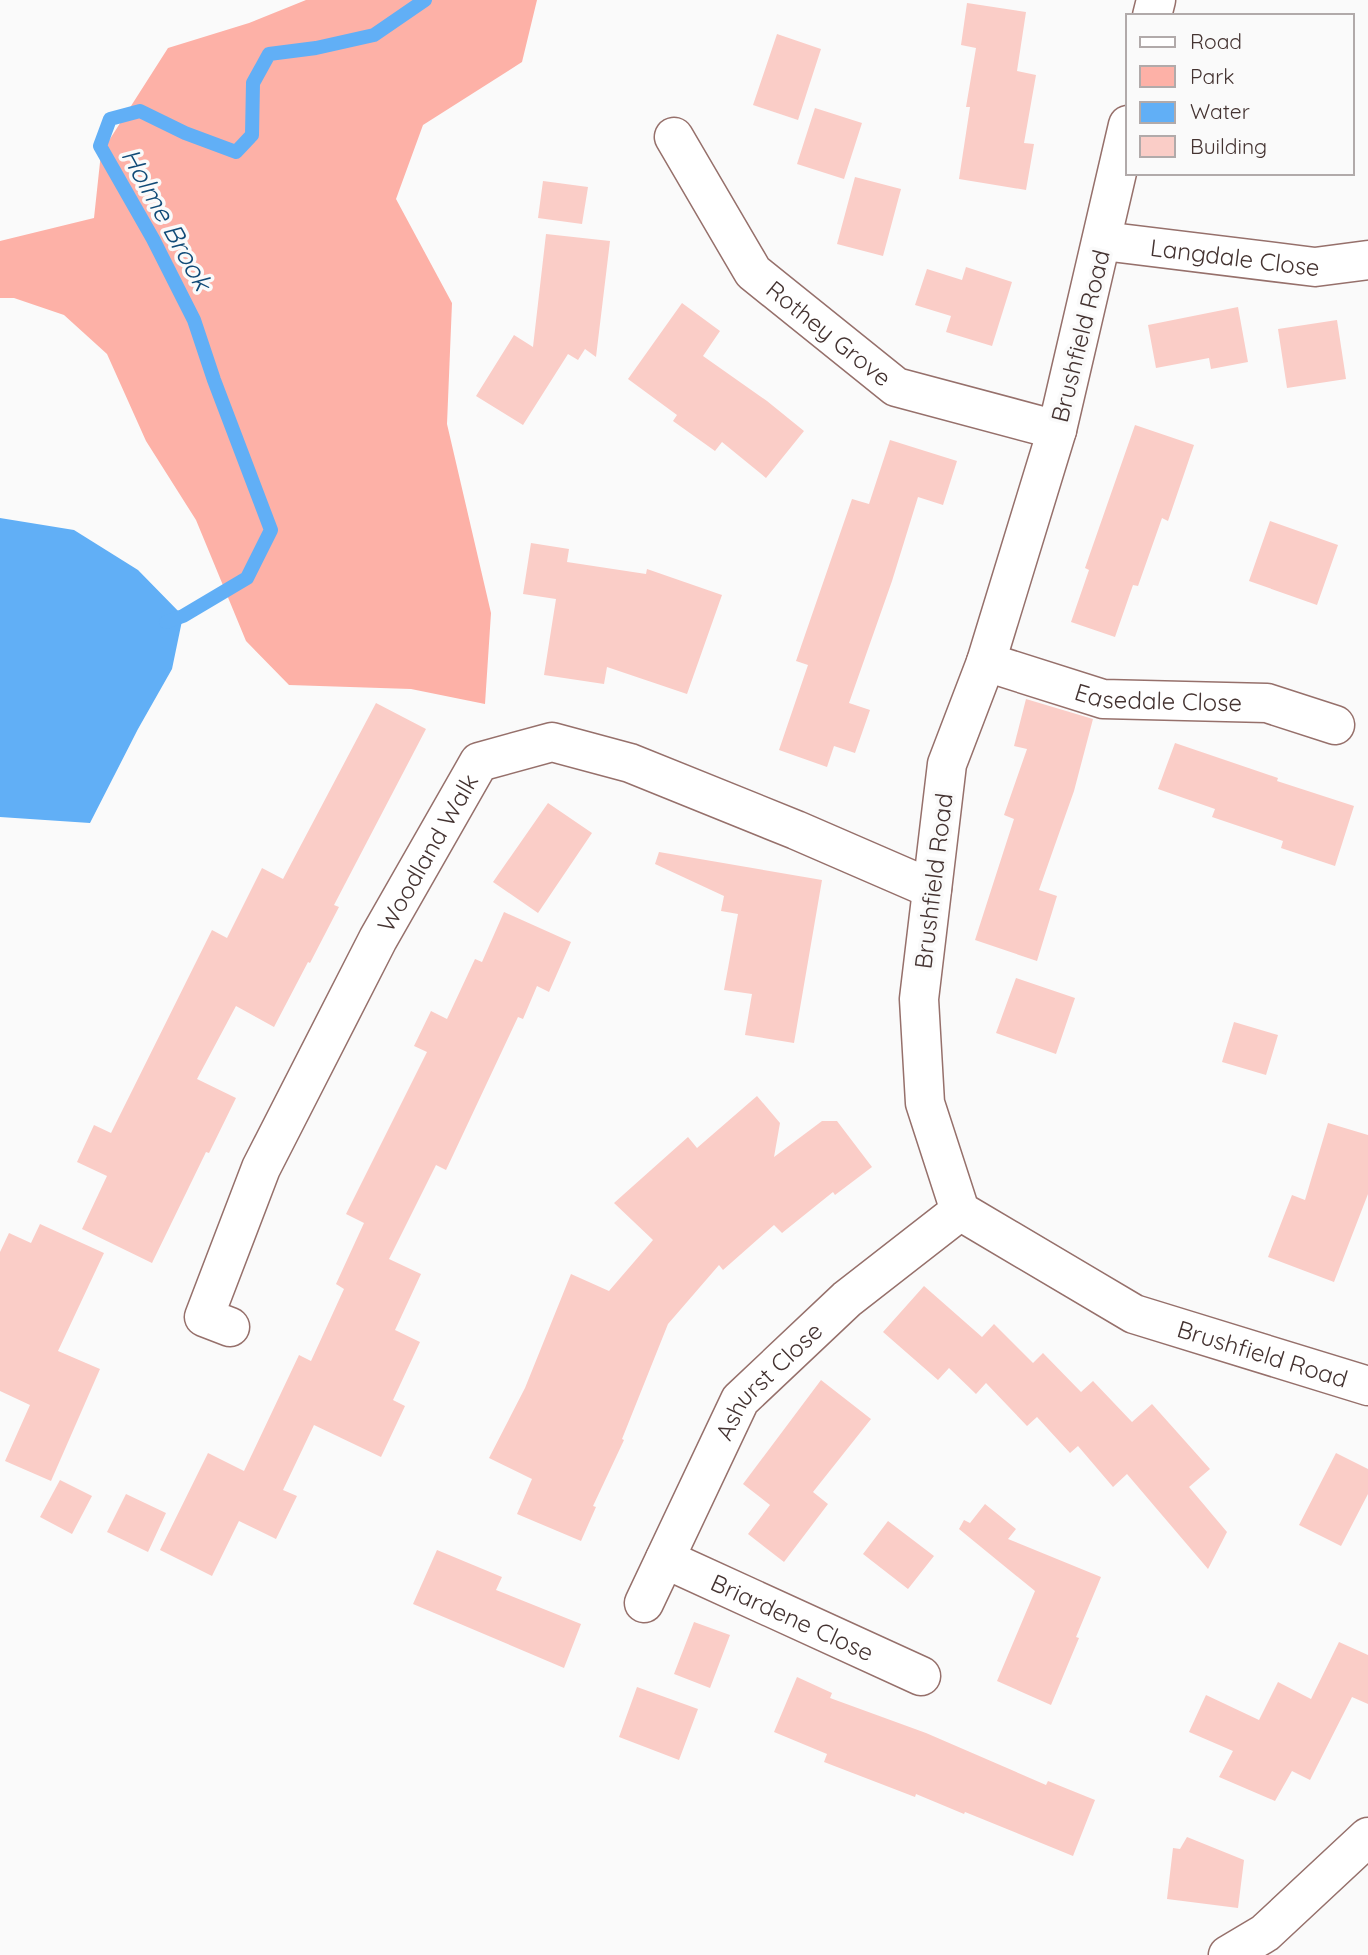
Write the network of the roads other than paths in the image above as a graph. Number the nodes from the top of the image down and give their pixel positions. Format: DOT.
graph roads {
  1 [pos="1126,134"];
  2 [pos="674,137"];
  3 [pos="1103,241"];
  4 [pos="1368,260"];
  5 [pos="1057,430"];
  6 [pos="986,662"];
  7 [pos="1335,725"];
  8 [pos="932,889"];
  9 [pos="960,1211"];
  10 [pos="230,1327"];
  11 [pos="1368,1386"];
  12 [pos="665,1559"];
  13 [pos="644,1603"];
  14 [pos="920,1676"];
  15 [pos="1368,1837"];
  16 [pos="1228,1955"];
  1 -- 3 [label="street, Brushfield Road"];
  2 -- 5 [label="street, Rothey Grove"];
  3 -- 4 [label="street, Langdale Close"];
  3 -- 5 [label="street, Brushfield Road"];
  5 -- 6 [label="street, Brushfield Road"];
  6 -- 7 [label="street, Easedale Close"];
  6 -- 8 [label="street, Brushfield Road"];
  8 -- 9 [label="street, Brushfield Road"];
  8 -- 10 [label="street, Woodland Walk"];
  9 -- 11 [label="street, Brushfield Road"];
  9 -- 12 [label="street, Ashurst Close"];
  12 -- 13 [label="street, Ashurst Close"];
  12 -- 14 [label="street, Briardene Close"];
  15 -- 16 [label="street"];
}
